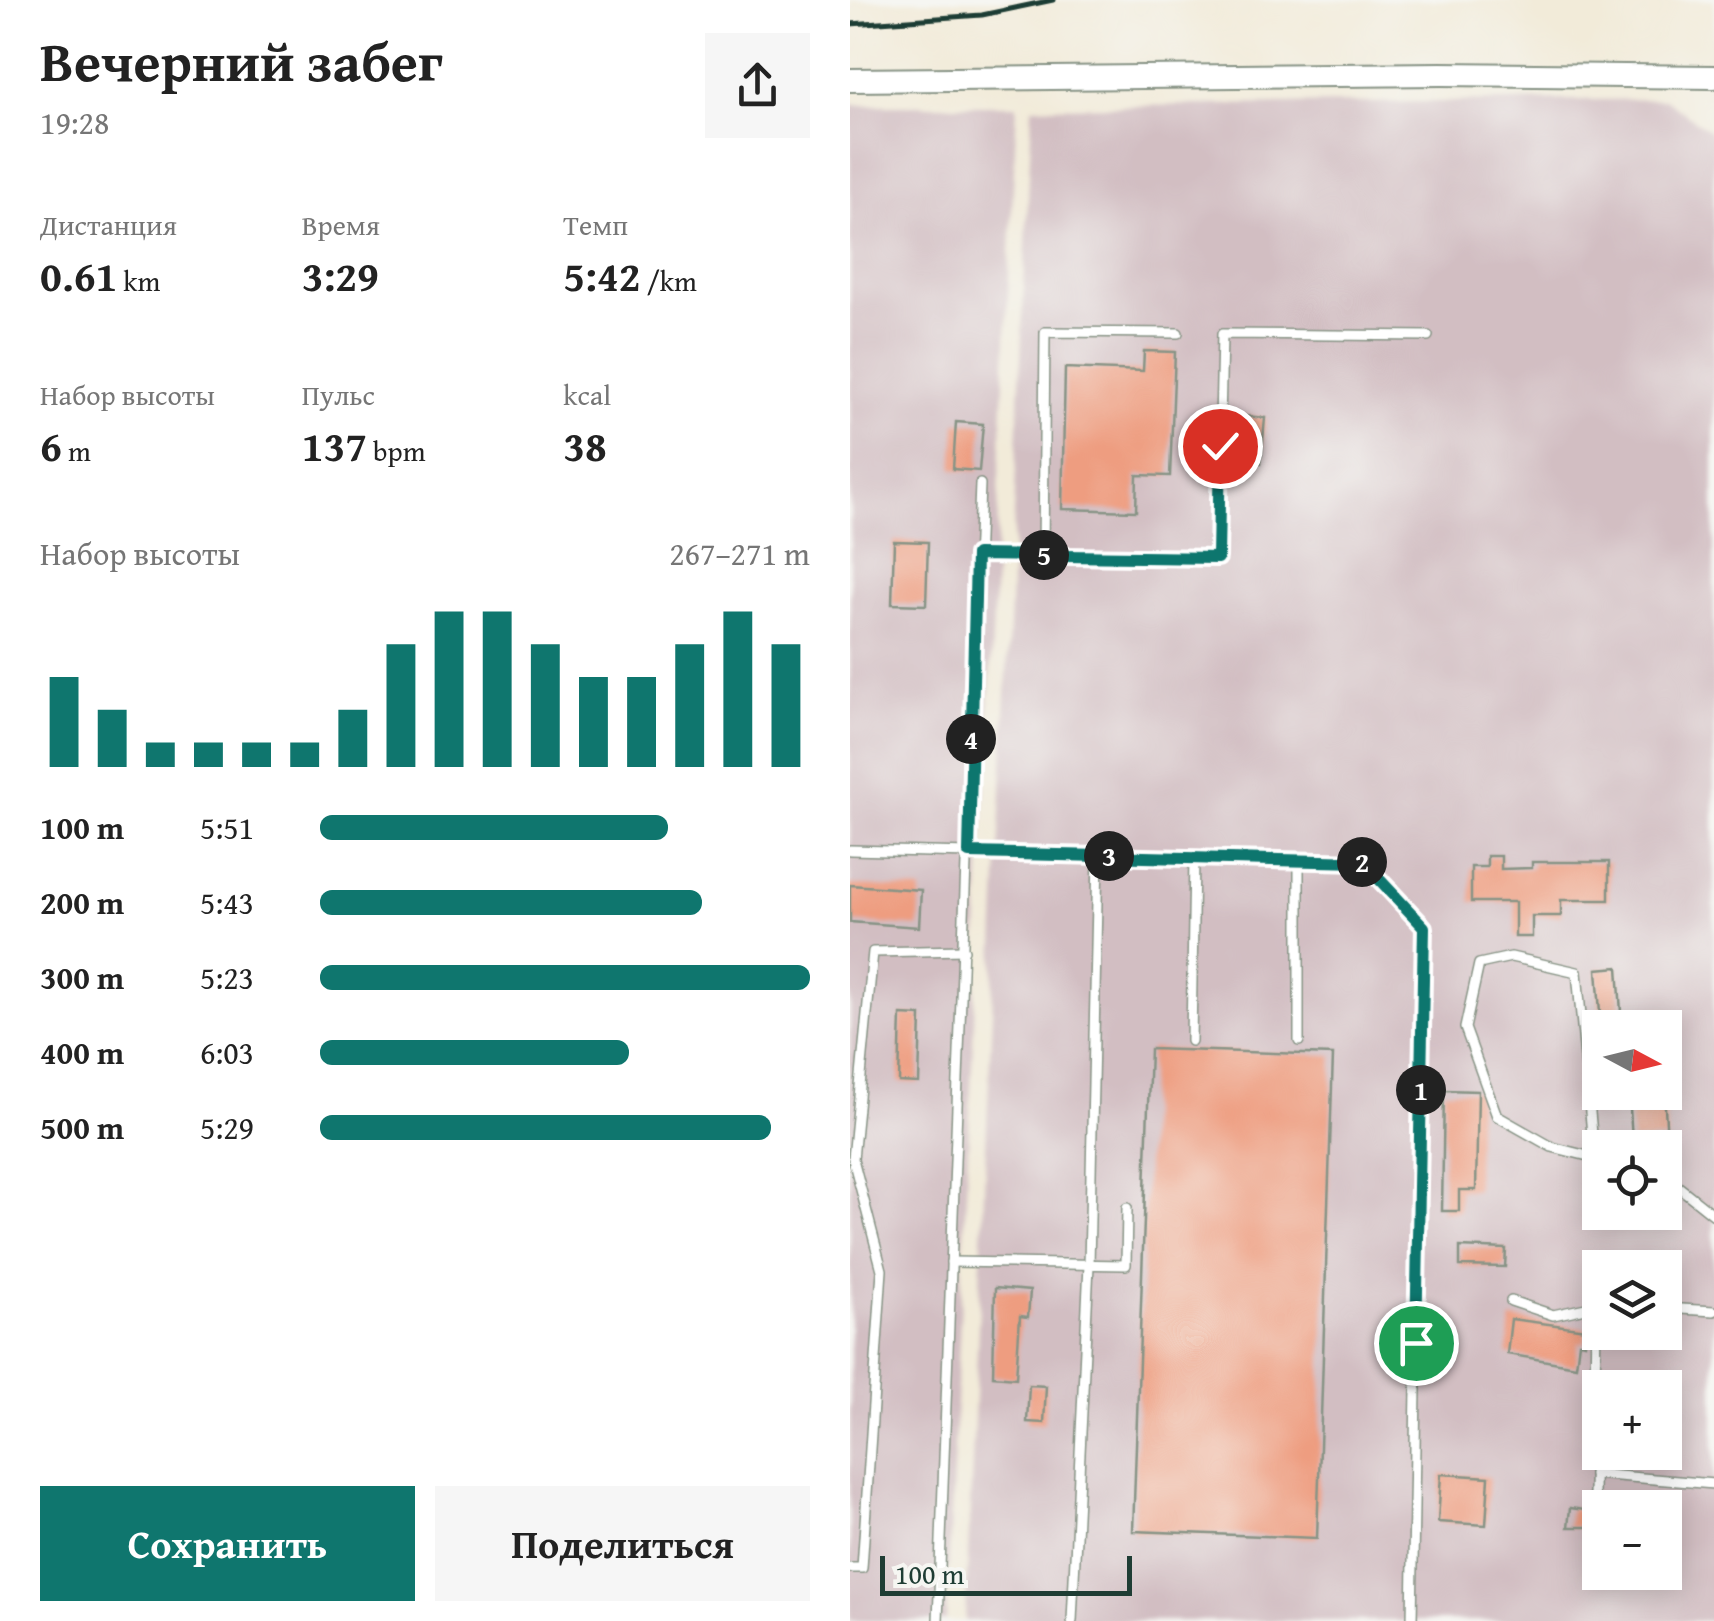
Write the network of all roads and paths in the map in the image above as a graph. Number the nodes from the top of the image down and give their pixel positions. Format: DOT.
graph roads {
  1 [pos="1714,77"];
  2 [pos="850,80"];
  3 [pos="1178,334"];
  4 [pos="1428,336"];
  5 [pos="980,484"];
  6 [pos="976,555"];
  7 [pos="1043,555"];
  8 [pos="850,850"];
  9 [pos="969,853"];
  10 [pos="1098,856"];
  11 [pos="1194,858"];
  12 [pos="1298,861"];
  13 [pos="964,950"];
  14 [pos="1191,1041"];
  15 [pos="1299,1042"];
  16 [pos="1593,1130"];
  17 [pos="1582,1154"];
  18 [pos="1682,1190"];
  19 [pos="1127,1208"];
  20 [pos="1714,1215"];
  21 [pos="951,1262"];
  22 [pos="1090,1265"];
  23 [pos="1511,1300"];
  24 [pos="1582,1309"];
  25 [pos="1682,1309"];
  26 [pos="1714,1311"];
  27 [pos="1597,1350"];
  28 [pos="1594,1474"];
  29 [pos="1714,1484"];
  30 [pos="1594,1490"];
  31 [pos="850,1568"];
  32 [pos="938,1621"];
  33 [pos="1072,1621"];
  34 [pos="1412,1621"];
  1 -- 2 [label="street"];
  3 -- 7 [label="lane"];
  4 -- 7 [label="lane"];
  5 -- 6 [label="lane"];
  6 -- 7 [label="lane"];
  6 -- 9 [label="lane"];
  8 -- 9 [label="lane"];
  9 -- 10 [label="lane"];
  9 -- 13 [label="lane"];
  10 -- 11 [label="lane"];
  10 -- 22 [label="lane"];
  11 -- 12 [label="lane"];
  11 -- 14 [label="lane"];
  12 -- 15 [label="lane"];
  12 -- 34 [label="lane"];
  13 -- 21 [label="lane"];
  13 -- 31 [label="lane"];
  16 -- 17 [label="lane"];
  18 -- 20 [label="lane"];
  19 -- 22 [label="lane"];
  21 -- 22 [label="lane"];
  21 -- 32 [label="lane"];
  22 -- 33 [label="lane"];
  23 -- 24 [label="lane"];
  25 -- 26 [label="lane"];
  27 -- 28 [label="lane"];
  28 -- 29 [label="lane"];
  28 -- 30 [label="lane"];
}
